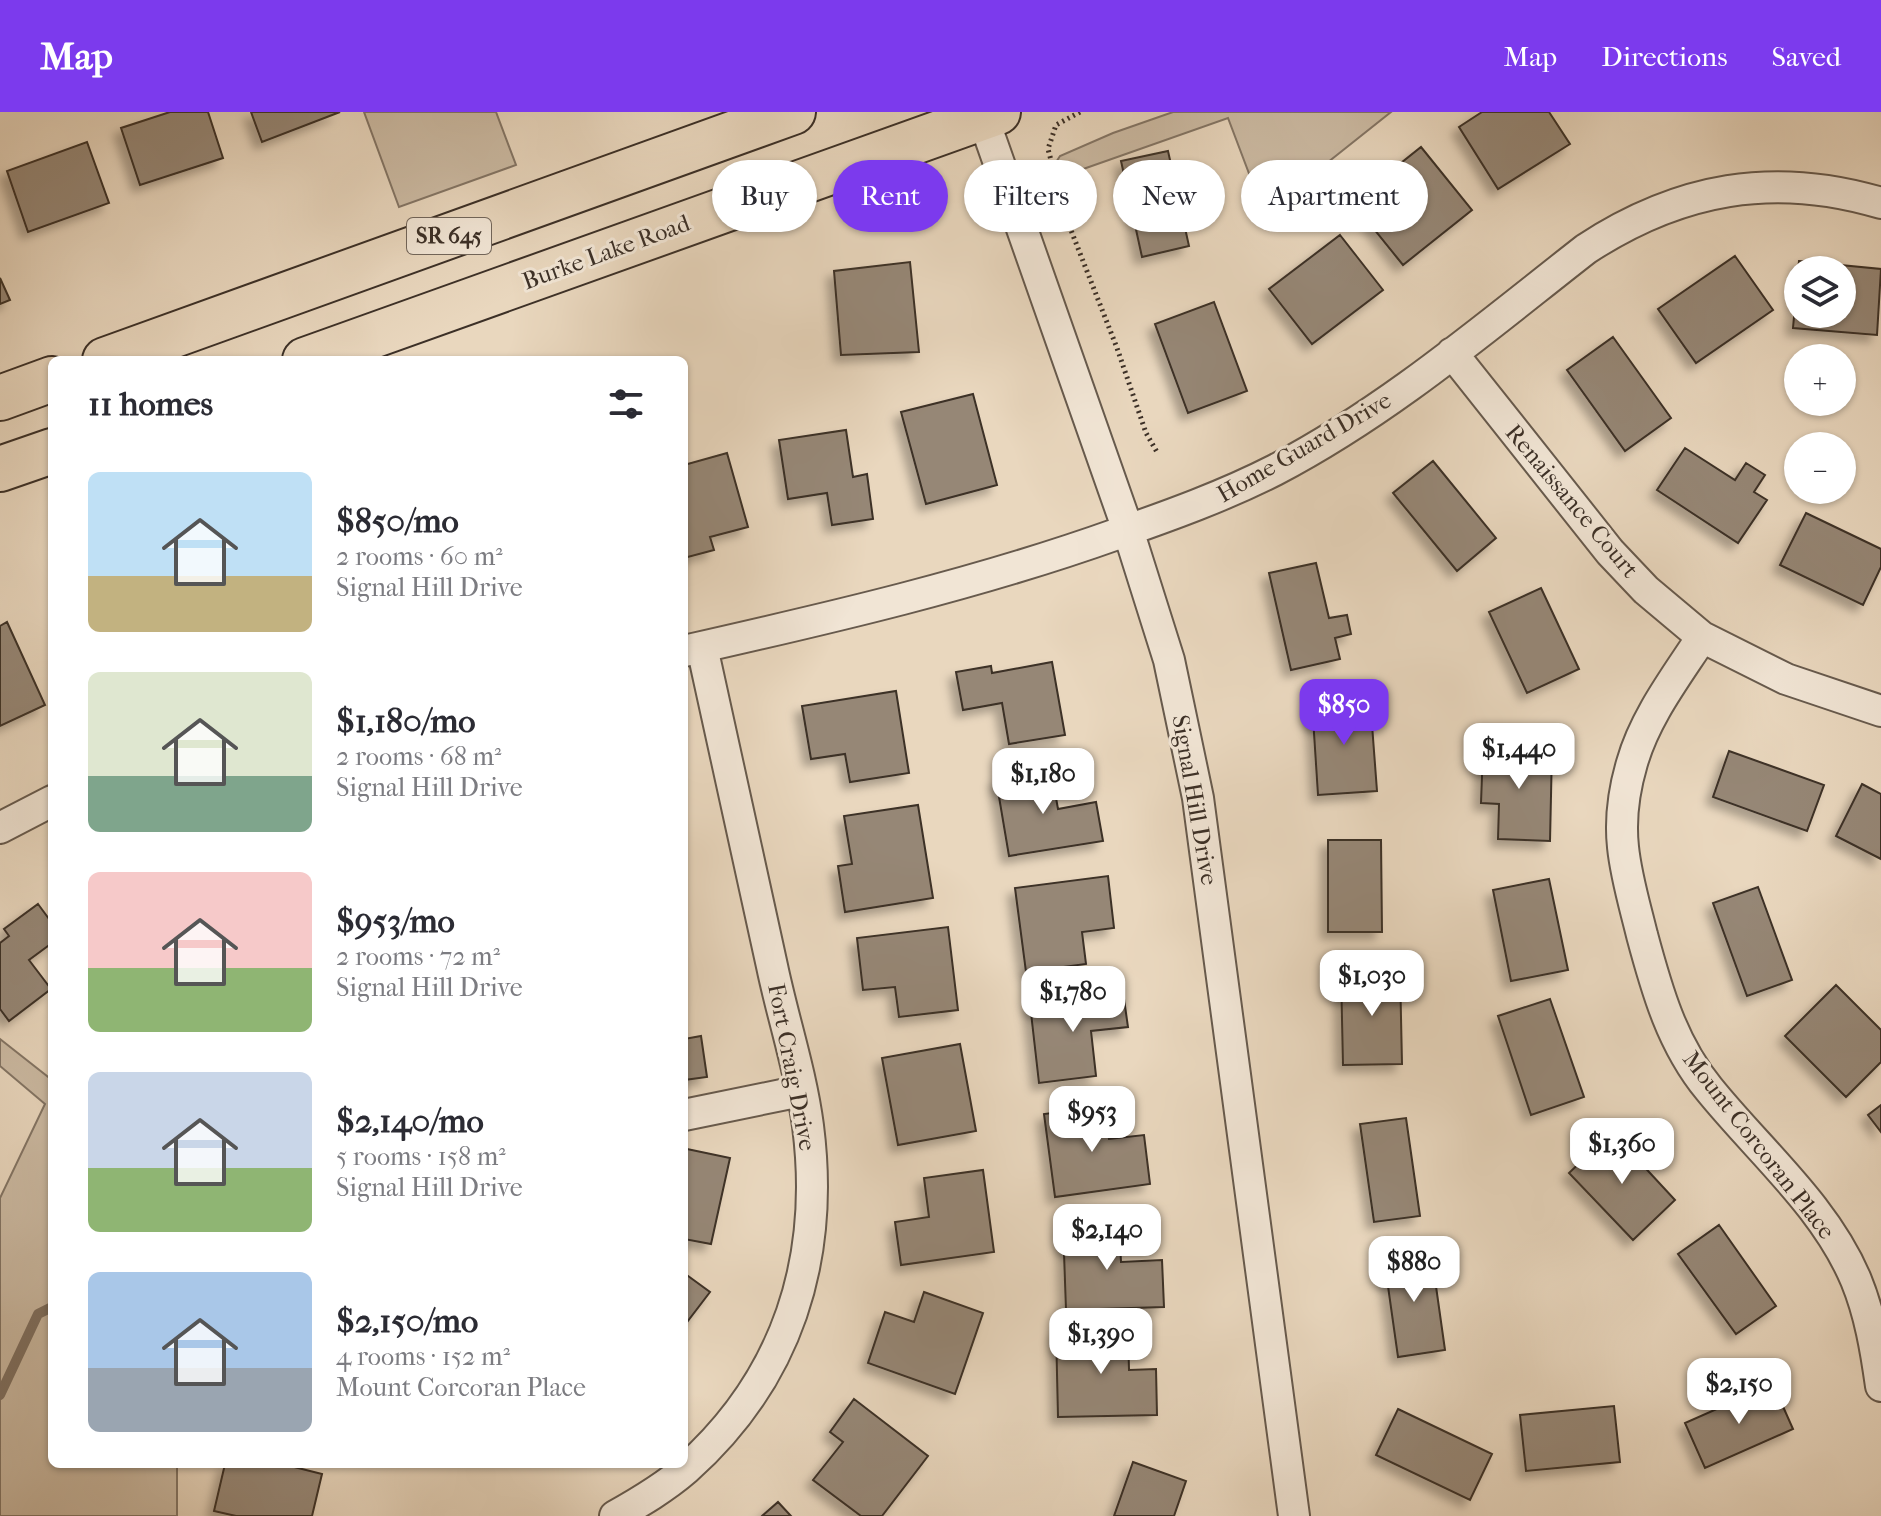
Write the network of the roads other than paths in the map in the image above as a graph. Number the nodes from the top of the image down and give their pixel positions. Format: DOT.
graph roads {
  1 [pos="793,112"];
  2 [pos="987,114"];
  3 [pos="1881,203"];
  4 [pos="1452,353"];
  5 [pos="116,356"];
  6 [pos="316,356"];
  7 [pos="48,380"];
  8 [pos="0,398"];
  9 [pos="48,452"];
  10 [pos="0,469"];
  11 [pos="1128,530"];
  12 [pos="1702,637"];
  13 [pos="693,649"];
  14 [pos="1881,711"];
  15 [pos="48,803"];
  16 [pos="0,828"];
  17 [pos="801,1091"];
  18 [pos="688,1114"];
  19 [pos="1881,1386"];
  20 [pos="688,1467"];
  21 [pos="687,1468"];
  22 [pos="615,1516"];
  23 [pos="1294,1516"];
  1 -- 5 [label="main road, SR 645"];
  2 -- 6 [label="main road, Burke Lake Road"];
  2 -- 11 [label="street, Signal Hill Drive"];
  3 -- 4 [label="street, Home Guard Drive"];
  4 -- 11 [label="street, Home Guard Drive"];
  4 -- 12 [label="street, Renaissance Court"];
  7 -- 8 [label="main road"];
  9 -- 10 [label="main road"];
  11 -- 13 [label="street, Home Guard Drive"];
  11 -- 23 [label="street, Signal Hill Drive"];
  12 -- 14 [label="street, Renaissance Court"];
  12 -- 19 [label="street, Mount Corcoran Place"];
  13 -- 17 [label="street, Fort Craig Drive"];
  15 -- 16 [label="street"];
  17 -- 18 [label="street"];
  17 -- 20 [label="street, Fort Craig Drive"];
  21 -- 22 [label="street, Fort Craig Drive"];
}
